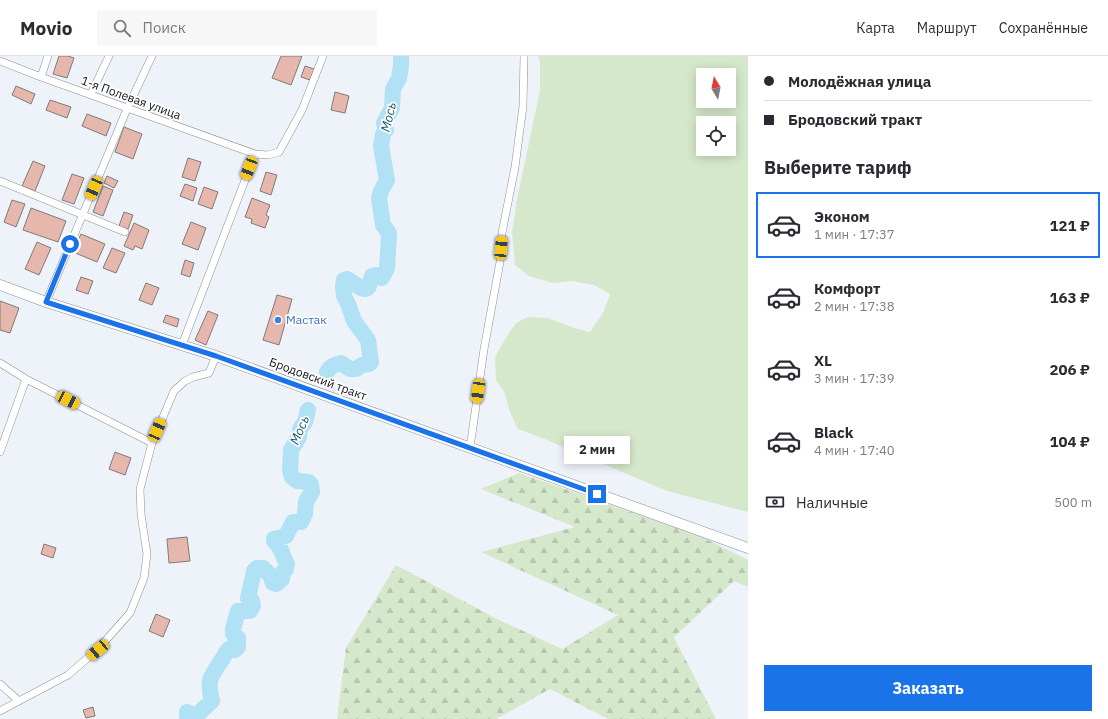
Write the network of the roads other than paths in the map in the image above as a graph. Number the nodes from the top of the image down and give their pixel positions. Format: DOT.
graph roads {
  1 [pos="48,56"];
  2 [pos="109,56"];
  3 [pos="152,56"];
  4 [pos="323,56"];
  5 [pos="524,56"];
  6 [pos="0,60"];
  7 [pos="40,77"];
  8 [pos="91,94"];
  9 [pos="127,109"];
  10 [pos="255,154"];
  11 [pos="0,181"];
  12 [pos="82,214"];
  13 [pos="125,232"];
  14 [pos="0,285"];
  15 [pos="46,302"];
  16 [pos="182,345"];
  17 [pos="216,356"];
  18 [pos="0,363"];
  19 [pos="26,378"];
  20 [pos="152,443"];
  21 [pos="470,448"];
  22 [pos="0,452"];
  23 [pos="748,548"];
  24 [pos="0,684"];
  25 [pos="19,701"];
  26 [pos="0,711"];
  1 -- 7 [label="street"];
  2 -- 8 [label="street"];
  3 -- 9 [label="street"];
  4 -- 10 [label="street"];
  5 -- 21 [label="street"];
  6 -- 7 [label="street, 1-я Полевая улица"];
  7 -- 8 [label="street, 1-я Полевая улица"];
  8 -- 9 [label="street, 1-я Полевая улица"];
  9 -- 10 [label="street, 1-я Полевая улица"];
  9 -- 12 [label="street"];
  10 -- 16 [label="street"];
  11 -- 12 [label="street"];
  12 -- 13 [label="street"];
  12 -- 15 [label="street"];
  14 -- 15 [label="main road, Бродовский тракт"];
  15 -- 16 [label="main road, Бродовский тракт"];
  16 -- 17 [label="main road, Бродовский тракт"];
  17 -- 20 [label="street"];
  17 -- 21 [label="main road, Бродовский тракт"];
  18 -- 19 [label="street"];
  19 -- 20 [label="street"];
  19 -- 22 [label="street"];
  20 -- 25 [label="street"];
  21 -- 23 [label="main road, Бродовский тракт"];
  24 -- 25 [label="street"];
  25 -- 26 [label="street"];
}
